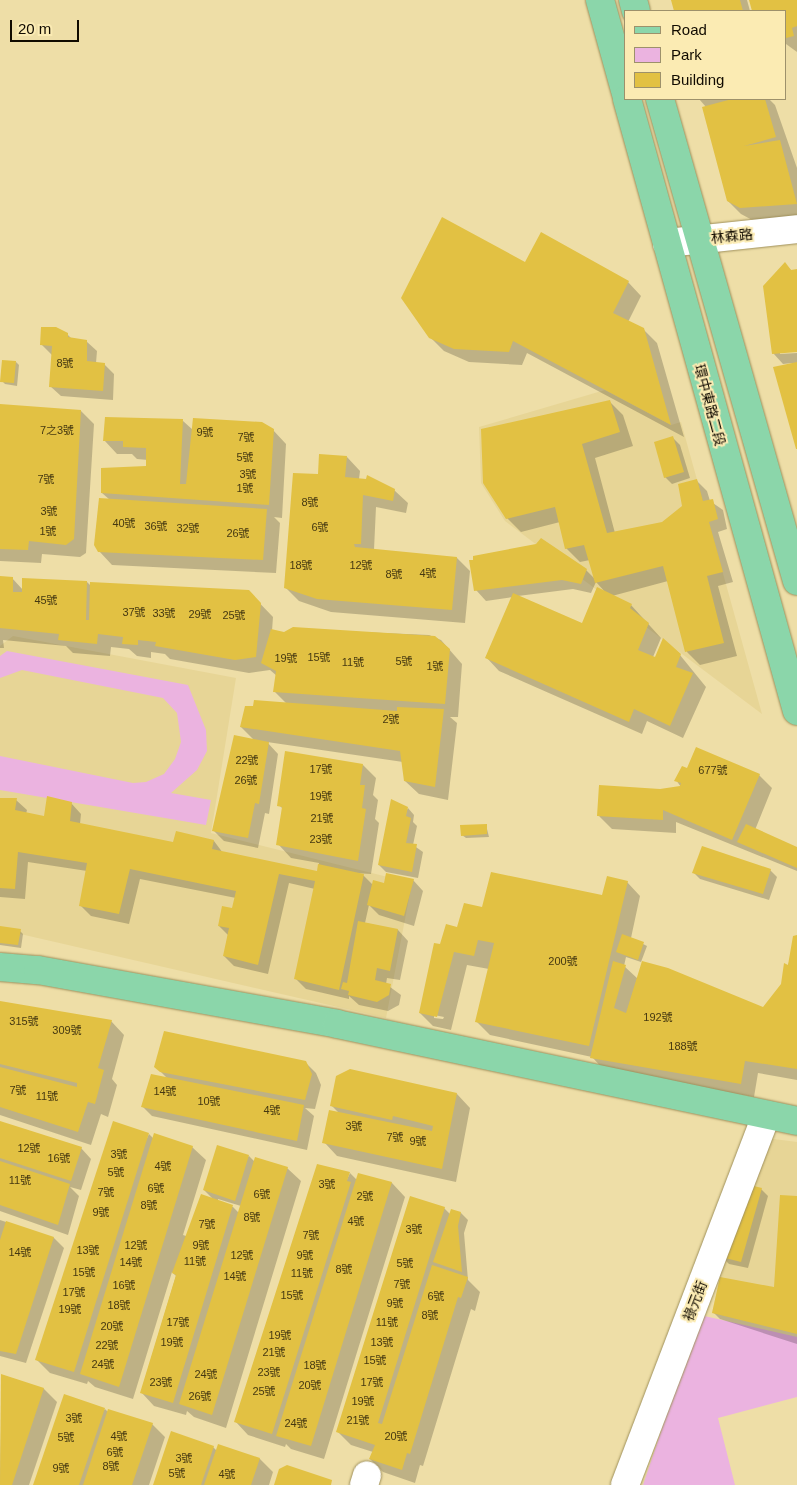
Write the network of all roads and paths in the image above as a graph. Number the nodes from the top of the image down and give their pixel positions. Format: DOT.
graph roads {
  1 [pos="600,0"];
  2 [pos="624,87"];
  3 [pos="627,100"];
  4 [pos="660,100"];
  5 [pos="797,229"];
  6 [pos="698,240"];
  7 [pos="667,243"];
  8 [pos="797,581"];
  9 [pos="797,710"];
  10 [pos="0,967"];
  11 [pos="766,1116"];
  12 [pos="797,1121"];
  13 [pos="625,1485"];
  1 -- 2 [label="main road"];
  3 -- 7 [label="main road, 環中東路二段"];
  4 -- 6 [label="main road"];
  5 -- 6 [label="street, 林森路"];
  6 -- 7 [label="street, 林森路"];
  6 -- 8 [label="main road"];
  7 -- 9 [label="main road, 環中東路二段"];
  10 -- 11 [label="main road"];
  11 -- 12 [label="main road"];
  11 -- 13 [label="street, 祿元街"];
}
